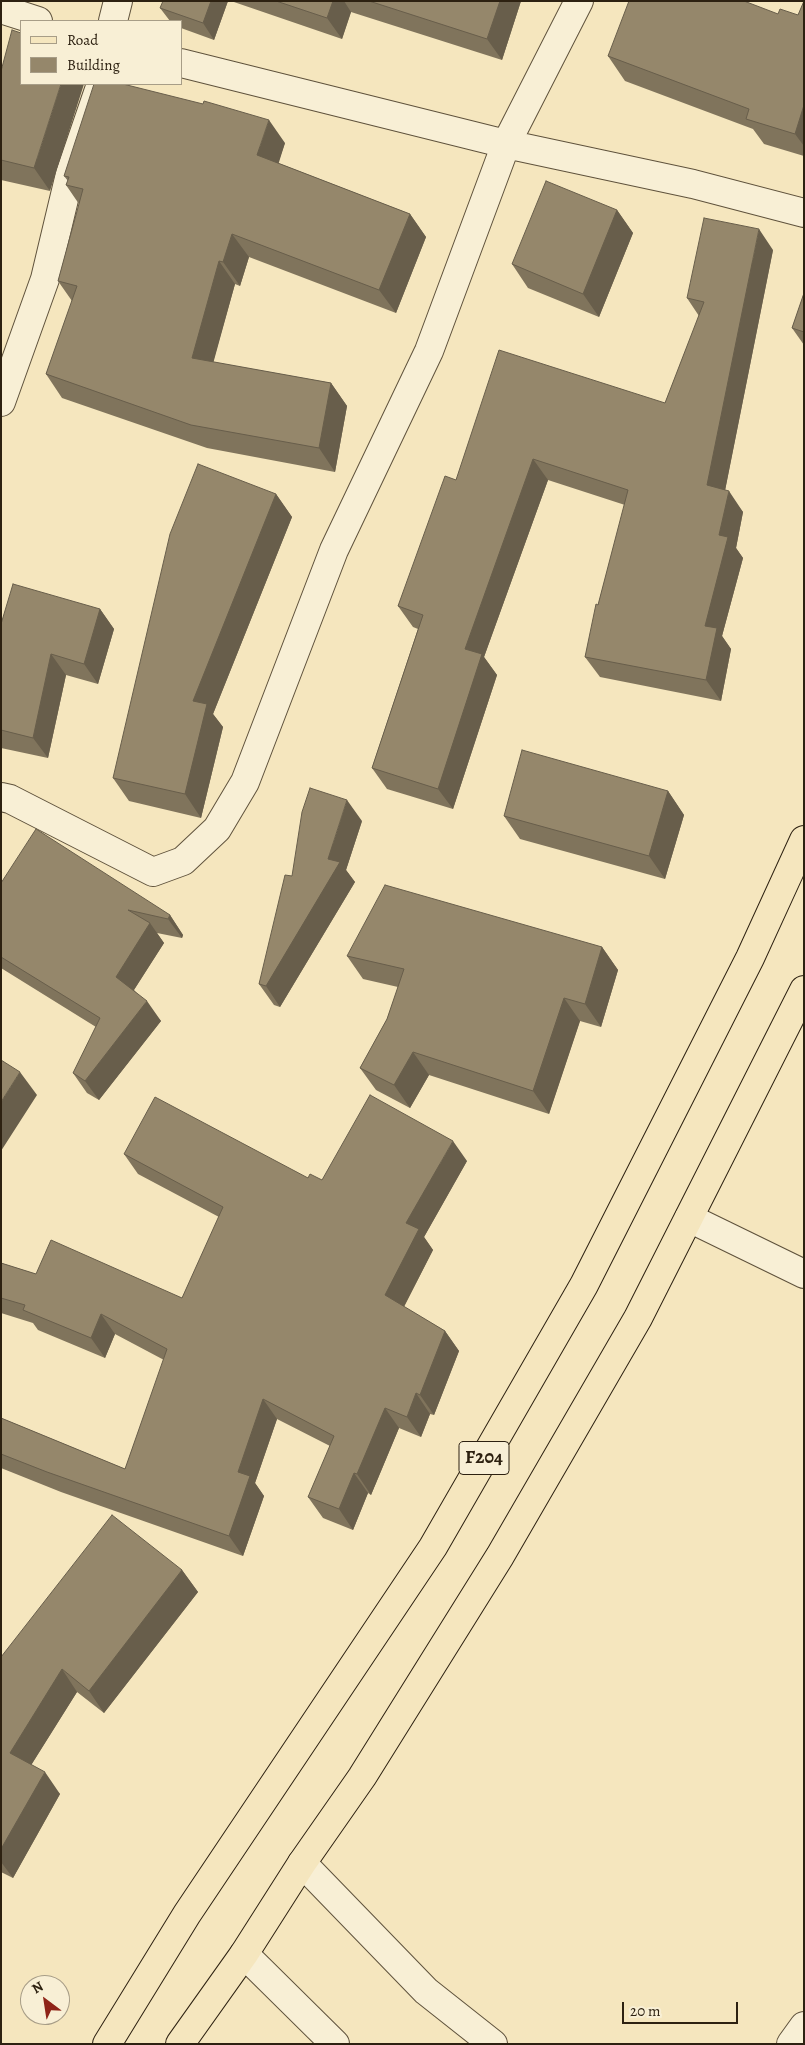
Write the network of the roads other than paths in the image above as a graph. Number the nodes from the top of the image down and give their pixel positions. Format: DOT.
graph roads {
  1 [pos="118,1"];
  2 [pos="579,1"];
  3 [pos="1,9"];
  4 [pos="35,20"];
  5 [pos="113,20"];
  6 [pos="182,63"];
  7 [pos="101,85"];
  8 [pos="506,144"];
  9 [pos="804,213"];
  10 [pos="1,402"];
  11 [pos="4,803"];
  12 [pos="804,840"];
  13 [pos="804,990"];
  14 [pos="689,1218"];
  15 [pos="804,1274"];
  16 [pos="302,1863"];
  17 [pos="244,1954"];
  18 [pos="804,2026"];
  19 [pos="107,2044"];
  20 [pos="180,2044"];
  21 [pos="335,2044"];
  22 [pos="493,2044"];
  23 [pos="792,2044"];
  1 -- 5 [label="street"];
  2 -- 8 [label="street"];
  3 -- 4 [label="street"];
  6 -- 8 [label="street"];
  7 -- 10 [label="street"];
  8 -- 9 [label="street"];
  8 -- 11 [label="street"];
  12 -- 19 [label="main road, F204"];
  13 -- 14 [label="main road"];
  14 -- 15 [label="street"];
  14 -- 16 [label="main road"];
  16 -- 17 [label="main road"];
  16 -- 22 [label="street"];
  17 -- 20 [label="main road"];
  17 -- 21 [label="street"];
  18 -- 23 [label="street"];
}
